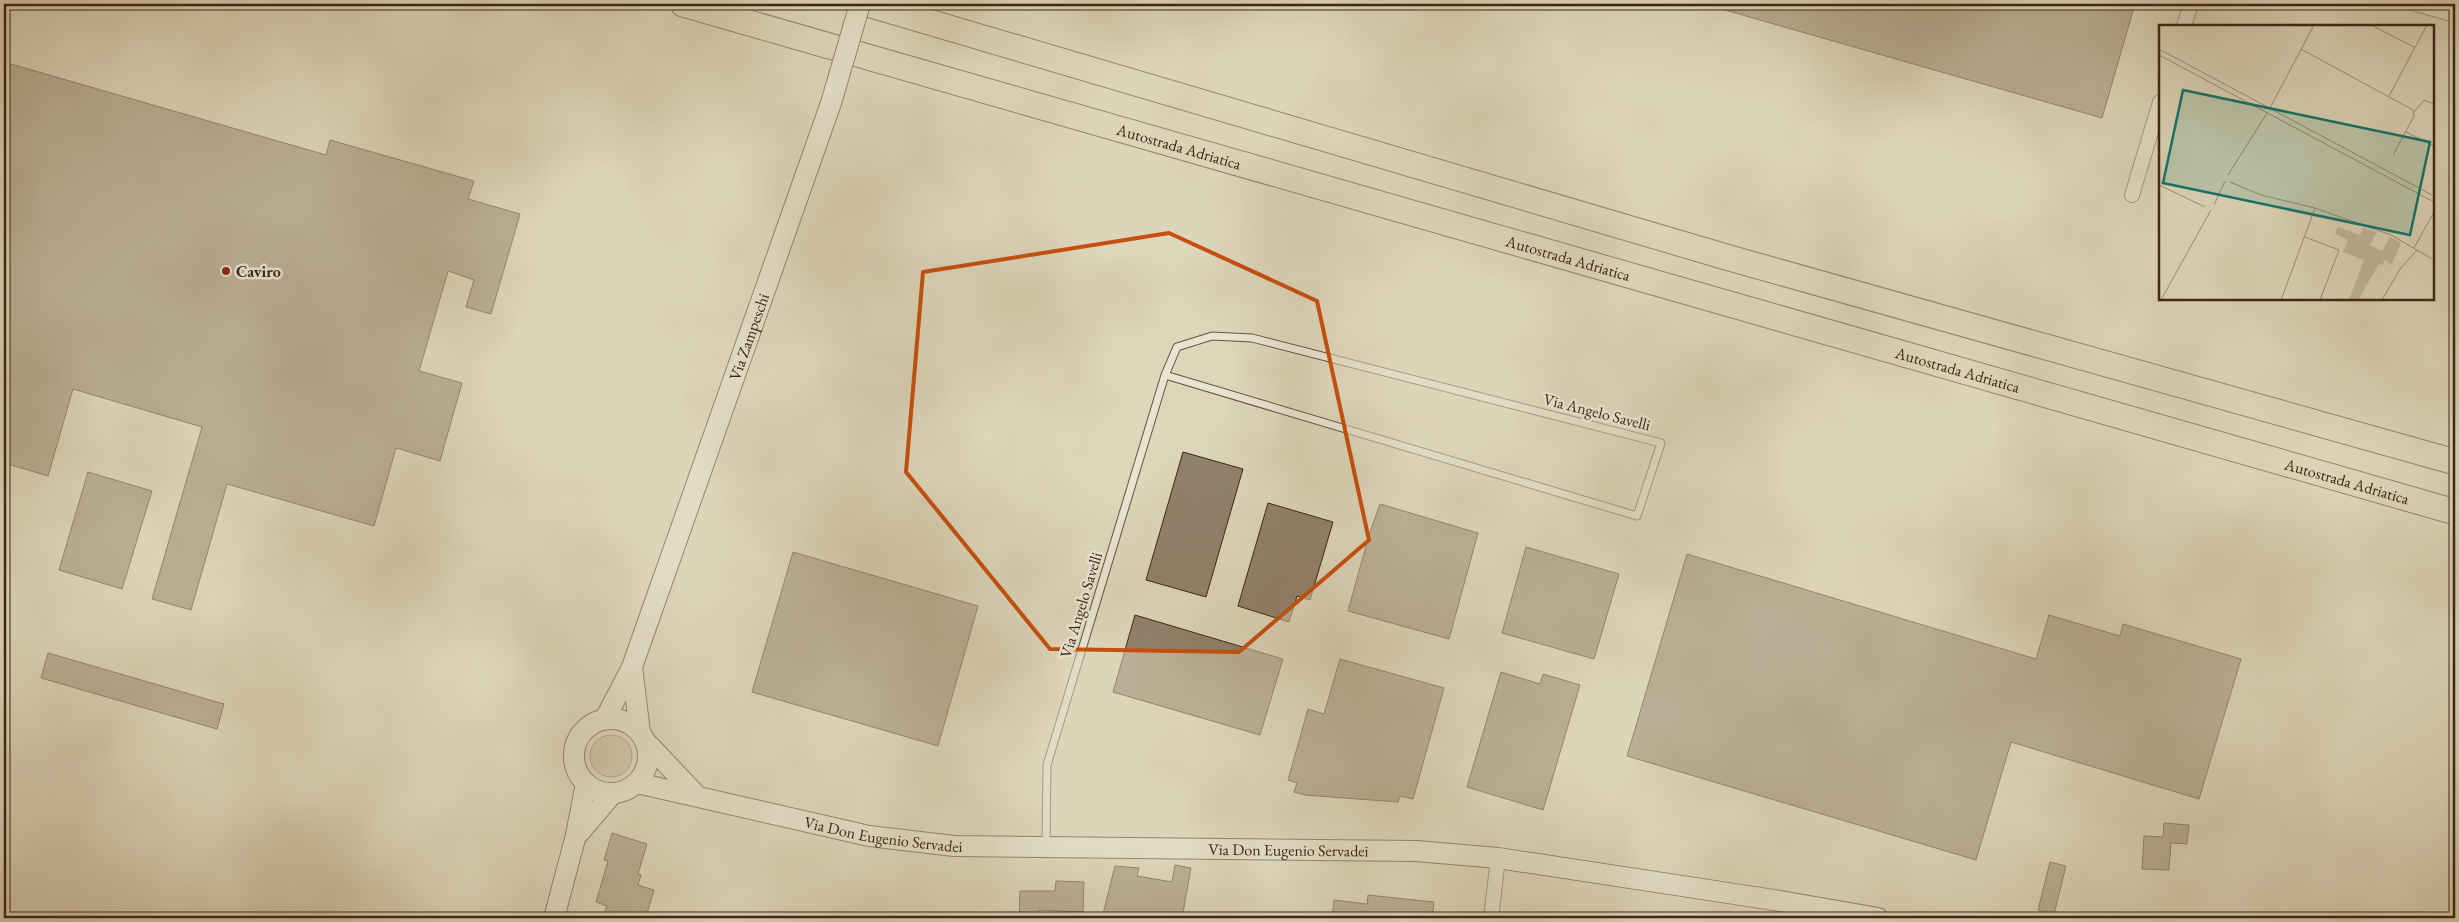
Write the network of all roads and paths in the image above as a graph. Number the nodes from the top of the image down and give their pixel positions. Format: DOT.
graph roads {
  1 [pos="683,4"];
  2 [pos="860,4"];
  3 [pos="868,4"];
  4 [pos="2191,4"];
  5 [pos="2416,4"];
  6 [pos="2455,14"];
  7 [pos="2184,25"];
  8 [pos="2159,105"];
  9 [pos="2132,195"];
  10 [pos="1165,375"];
  11 [pos="2455,462"];
  12 [pos="2455,512"];
  13 [pos="632,667"];
  14 [pos="605,719"];
  15 [pos="643,738"];
  16 [pos="586,783"];
  17 [pos="637,783"];
  18 [pos="613,793"];
  19 [pos="697,796"];
  20 [pos="576,836"];
  21 [pos="1046,846"];
  22 [pos="1498,858"];
  23 [pos="554,918"];
  24 [pos="1491,918"];
  25 [pos="1878,918"];
  1 -- 12 [label="highway, Autostrada Adriatica"];
  2 -- 13 [label="street, Via Zampeschi, bridge"];
  3 -- 11 [label="highway"];
  4 -- 7 [label="street"];
  5 -- 6 [label="street"];
  8 -- 9 [label="street"];
  10 -- 10 [label="lane, Via Angelo Savelli"];
  10 -- 21 [label="lane, Via Angelo Savelli"];
  13 -- 14 [label="street, Via Zampeschi"];
  13 -- 15 [label="street, Via Zampeschi"];
  14 -- 15 [label="street"];
  14 -- 16 [label="street"];
  15 -- 17 [label="street"];
  15 -- 19 [label="street"];
  16 -- 18 [label="street"];
  16 -- 20 [label="street"];
  17 -- 18 [label="street"];
  17 -- 19 [label="street, Via Don Eugenio Servadei"];
  18 -- 20 [label="street"];
  19 -- 21 [label="street, Via Don Eugenio Servadei"];
  20 -- 23 [label="street"];
  21 -- 22 [label="street, Via Don Eugenio Servadei"];
  22 -- 24 [label="street"];
  22 -- 25 [label="street, Via Don Eugenio Servadei"];
}
